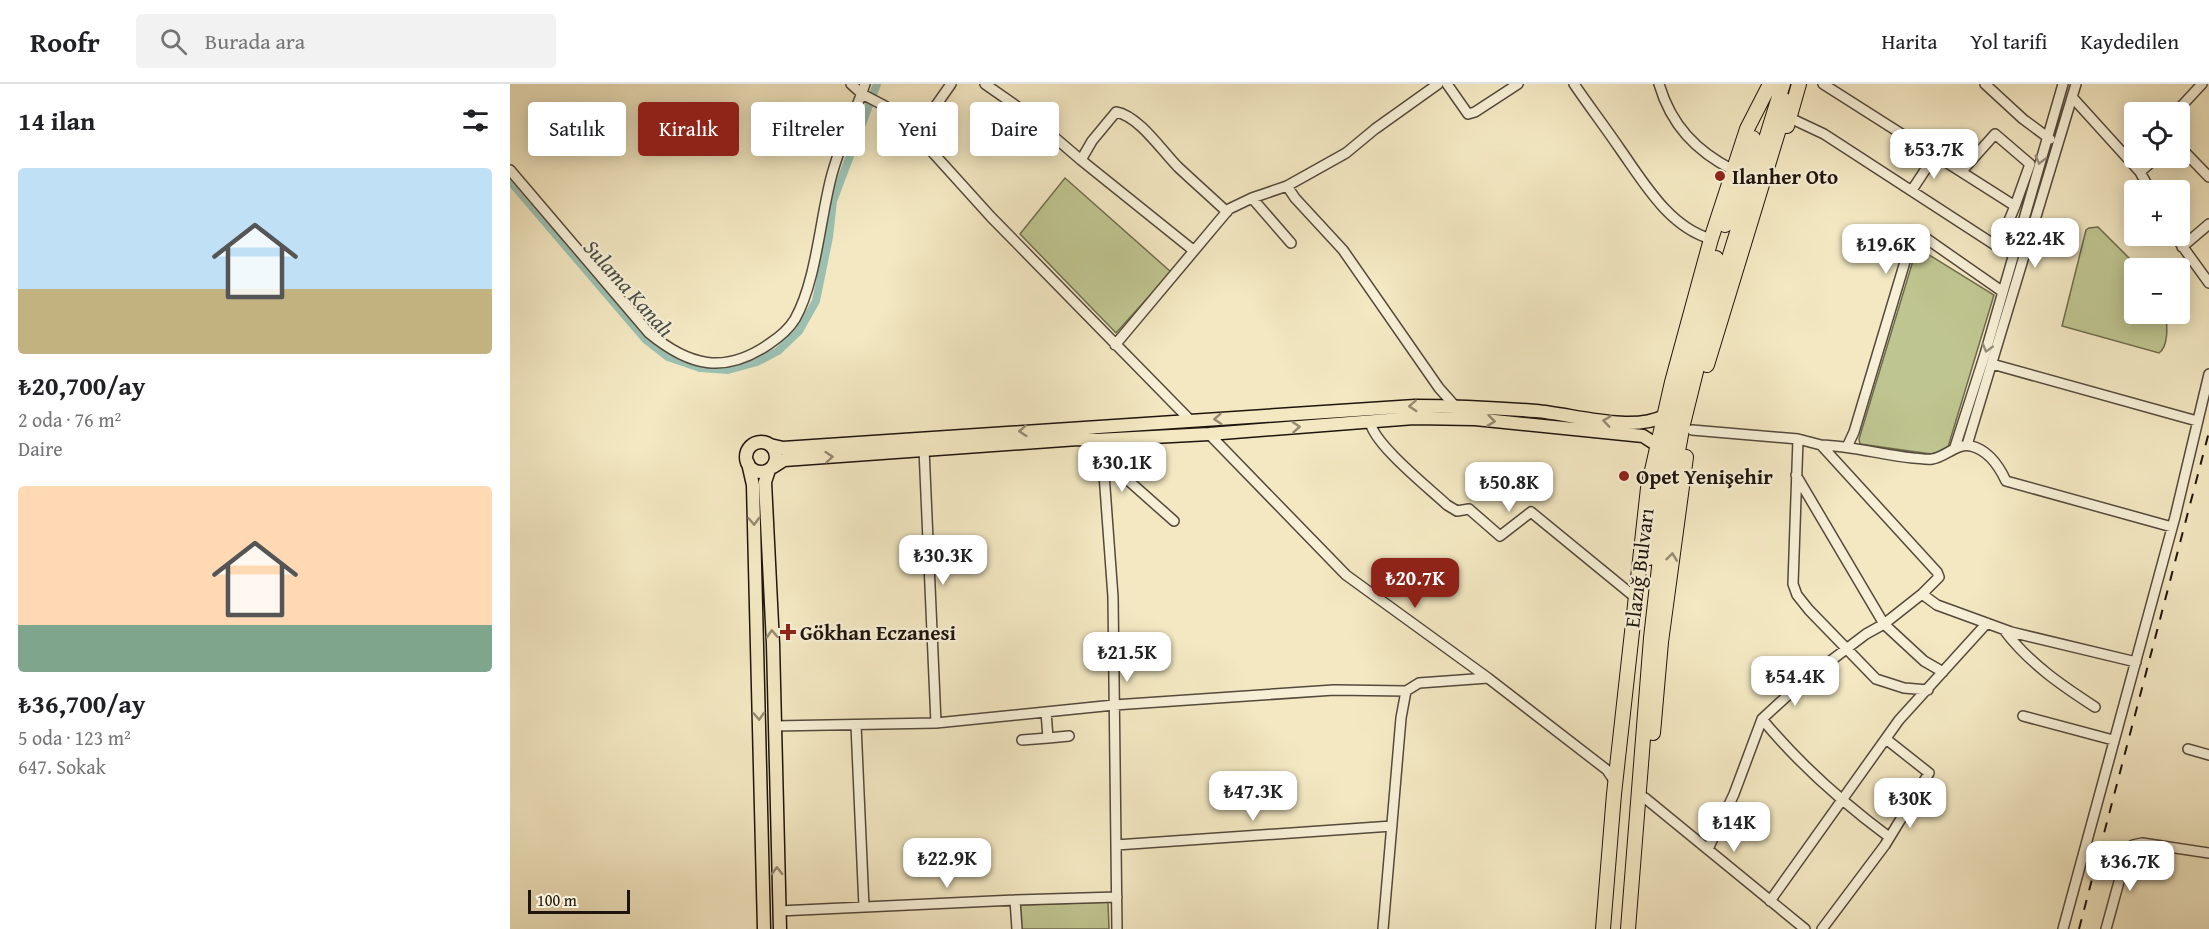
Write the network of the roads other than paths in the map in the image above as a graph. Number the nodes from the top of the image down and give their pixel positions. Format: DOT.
graph roads {
  1 [pos="851,84"];
  2 [pos="951,84"];
  3 [pos="985,84"];
  4 [pos="1438,84"];
  5 [pos="1447,84"];
  6 [pos="1518,84"];
  7 [pos="1574,84"];
  8 [pos="1659,84"];
  9 [pos="1799,84"];
  10 [pos="1823,84"];
  11 [pos="1985,84"];
  12 [pos="2076,84"];
  13 [pos="1776,85"];
  14 [pos="2061,85"];
  15 [pos="2200,85"];
  16 [pos="864,91"];
  17 [pos="2072,97"];
  18 [pos="878,102"];
  19 [pos="938,102"];
  20 [pos="2185,102"];
  21 [pos="1790,117"];
  22 [pos="2046,136"];
  23 [pos="2059,146"];
  24 [pos="1935,155"];
  25 [pos="936,156"];
  26 [pos="1770,156"];
  27 [pos="2190,157"];
  28 [pos="1081,160"];
  29 [pos="2145,168"];
  30 [pos="510,170"];
  31 [pos="1733,170"];
  32 [pos="1962,171"];
  33 [pos="2140,172"];
  34 [pos="2209,177"];
  35 [pos="2144,180"];
  36 [pos="1287,186"];
  37 [pos="1912,189"];
  38 [pos="1252,198"];
  39 [pos="2015,206"];
  40 [pos="1227,212"];
  41 [pos="2209,224"];
  42 [pos="1711,239"];
  43 [pos="1291,243"];
  44 [pos="2182,247"];
  45 [pos="1193,250"];
  46 [pos="2209,283"];
  47 [pos="2003,292"];
  48 [pos="1115,345"];
  49 [pos="1992,364"];
  50 [pos="2209,374"];
  51 [pos="1455,406"];
  52 [pos="1664,416"];
  53 [pos="1191,421"];
  54 [pos="1370,421"];
  55 [pos="2197,421"];
  56 [pos="1692,430"];
  57 [pos="1209,434"];
  58 [pos="1798,439"];
  59 [pos="1097,440"];
  60 [pos="770,445"];
  61 [pos="1821,445"];
  62 [pos="1967,445"];
  63 [pos="1657,446"];
  64 [pos="1847,447"];
  65 [pos="1955,447"];
  66 [pos="924,449"];
  67 [pos="748,464"];
  68 [pos="771,468"];
  69 [pos="1796,474"];
  70 [pos="1174,521"];
  71 [pos="2172,526"];
  72 [pos="1922,594"];
  73 [pos="1636,598"];
  74 [pos="1987,623"];
  75 [pos="1884,624"];
  76 [pos="2003,629"];
  77 [pos="1847,648"];
  78 [pos="2136,662"];
  79 [pos="1943,672"];
  80 [pos="1488,678"];
  81 [pos="1928,690"];
  82 [pos="1406,691"];
  83 [pos="1113,705"];
  84 [pos="2095,707"];
  85 [pos="1046,712"];
  86 [pos="2023,716"];
  87 [pos="1762,719"];
  88 [pos="936,723"];
  89 [pos="856,725"];
  90 [pos="774,726"];
  91 [pos="1069,736"];
  92 [pos="1048,738"];
  93 [pos="1886,739"];
  94 [pos="1022,740"];
  95 [pos="2113,740"];
  96 [pos="2188,749"];
  97 [pos="2209,755"];
  98 [pos="1612,767"];
  99 [pos="1645,798"];
  100 [pos="1842,800"];
  101 [pos="1392,826"];
  102 [pos="1889,837"];
  103 [pos="1116,845"];
  104 [pos="1708,849"];
  105 [pos="2209,853"];
  106 [pos="1117,897"];
  107 [pos="1015,900"];
  108 [pos="1770,901"];
  109 [pos="864,907"];
  110 [pos="779,911"];
  111 [pos="764,929"];
  112 [pos="780,929"];
  113 [pos="1017,929"];
  114 [pos="1117,929"];
  115 [pos="1383,929"];
  116 [pos="1603,929"];
  117 [pos="1612,929"];
  118 [pos="1628,929"];
  119 [pos="1635,929"];
  120 [pos="1805,929"];
  121 [pos="1822,929"];
  122 [pos="2063,929"];
  123 [pos="2106,929"];
  1 -- 16 [label="street"];
  2 -- 19 [label="street"];
  3 -- 28 [label="street"];
  4 -- 36 [label="street"];
  5 -- 6 [label="street"];
  7 -- 42 [label="street"];
  8 -- 31 [label="street"];
  9 -- 21 [label="highway"];
  10 -- 24 [label="street"];
  11 -- 22 [label="street"];
  12 -- 17 [label="street"];
  13 -- 26 [label="highway"];
  13 -- 31 [label="highway"];
  13 -- 117 [label="highway, Elazığ Bulvarı"];
  13 -- 118 [label="highway, Elazığ Bulvarı"];
  14 -- 22 [label="street"];
  15 -- 20 [label="street"];
  16 -- 18 [label="street"];
  16 -- 30 [label="street"];
  17 -- 23 [label="street"];
  17 -- 33 [label="street"];
  21 -- 26 [label="highway"];
  21 -- 37 [label="street"];
  22 -- 23 [label="street"];
  22 -- 47 [label="street, one-way"];
  23 -- 49 [label="street"];
  24 -- 32 [label="street"];
  24 -- 37 [label="street"];
  25 -- 48 [label="street"];
  26 -- 56 [label="highway"];
  27 -- 34 [label="street"];
  28 -- 40 [label="street"];
  28 -- 45 [label="street"];
  29 -- 33 [label="street"];
  31 -- 42 [label="highway"];
  32 -- 39 [label="street"];
  32 -- 39 [label="street"];
  33 -- 35 [label="street"];
  36 -- 38 [label="street"];
  36 -- 51 [label="street"];
  37 -- 39 [label="street"];
  38 -- 40 [label="street"];
  38 -- 43 [label="street"];
  40 -- 45 [label="street"];
  41 -- 44 [label="street"];
  42 -- 52 [label="highway"];
  44 -- 46 [label="street"];
  45 -- 48 [label="street"];
  47 -- 64 [label="street"];
  47 -- 65 [label="street, one-way"];
  48 -- 53 [label="street"];
  49 -- 55 [label="street"];
  49 -- 62 [label="street"];
  50 -- 55 [label="street"];
  52 -- 51 [label="main road, one-way"];
  51 -- 53 [label="main road, one-way"];
  52 -- 63 [label="highway"];
  53 -- 60 [label="main road, one-way"];
  57 -- 54 [label="main road, one-way"];
  54 -- 63 [label="main road, one-way"];
  54 -- 73 [label="street"];
  55 -- 71 [label="street"];
  56 -- 58 [label="street"];
  99 -- 56 [label="highway, one-way"];
  57 -- 59 [label="main road"];
  57 -- 80 [label="street"];
  58 -- 61 [label="street"];
  58 -- 69 [label="street"];
  59 -- 66 [label="main road"];
  59 -- 70 [label="street"];
  59 -- 83 [label="street"];
  60 -- 67 [label="main road"];
  60 -- 68 [label="main road"];
  61 -- 64 [label="street"];
  61 -- 72 [label="street"];
  62 -- 65 [label="street"];
  62 -- 71 [label="street"];
  63 -- 73 [label="highway"];
  64 -- 65 [label="street"];
  68 -- 66 [label="main road, one-way"];
  66 -- 88 [label="street"];
  67 -- 68 [label="main road"];
  67 -- 111 [label="main road, one-way"];
  90 -- 68 [label="main road, one-way"];
  69 -- 75 [label="street"];
  69 -- 77 [label="street"];
  71 -- 78 [label="street"];
  72 -- 74 [label="street"];
  72 -- 75 [label="street"];
  73 -- 98 [label="highway"];
  74 -- 76 [label="street"];
  74 -- 79 [label="street"];
  75 -- 77 [label="street"];
  75 -- 79 [label="street"];
  76 -- 78 [label="street"];
  76 -- 84 [label="street"];
  77 -- 81 [label="street"];
  77 -- 87 [label="street"];
  78 -- 95 [label="street"];
  79 -- 81 [label="street"];
  80 -- 82 [label="street"];
  80 -- 98 [label="street"];
  81 -- 93 [label="street"];
  82 -- 83 [label="street"];
  82 -- 101 [label="street"];
  83 -- 85 [label="street"];
  83 -- 103 [label="street"];
  85 -- 88 [label="street"];
  85 -- 92 [label="street"];
  86 -- 95 [label="street"];
  87 -- 100 [label="street"];
  87 -- 104 [label="street"];
  88 -- 89 [label="street"];
  89 -- 90 [label="street"];
  89 -- 109 [label="street"];
  110 -- 90 [label="main road, one-way"];
  91 -- 92 [label="street"];
  92 -- 94 [label="street"];
  93 -- 100 [label="street"];
  93 -- 102 [label="street"];
  95 -- 122 [label="street"];
  96 -- 97 [label="street"];
  98 -- 116 [label="highway"];
  99 -- 104 [label="street"];
  99 -- 119 [label="highway"];
  100 -- 102 [label="street"];
  100 -- 108 [label="street"];
  101 -- 103 [label="street"];
  101 -- 115 [label="street"];
  102 -- 121 [label="street"];
  103 -- 106 [label="street"];
  104 -- 108 [label="street"];
  105 -- 123 [label="street"];
  106 -- 107 [label="street"];
  106 -- 114 [label="street"];
  107 -- 109 [label="street"];
  107 -- 113 [label="street"];
  108 -- 120 [label="street"];
  109 -- 110 [label="street"];
  110 -- 112 [label="main road"];
}
